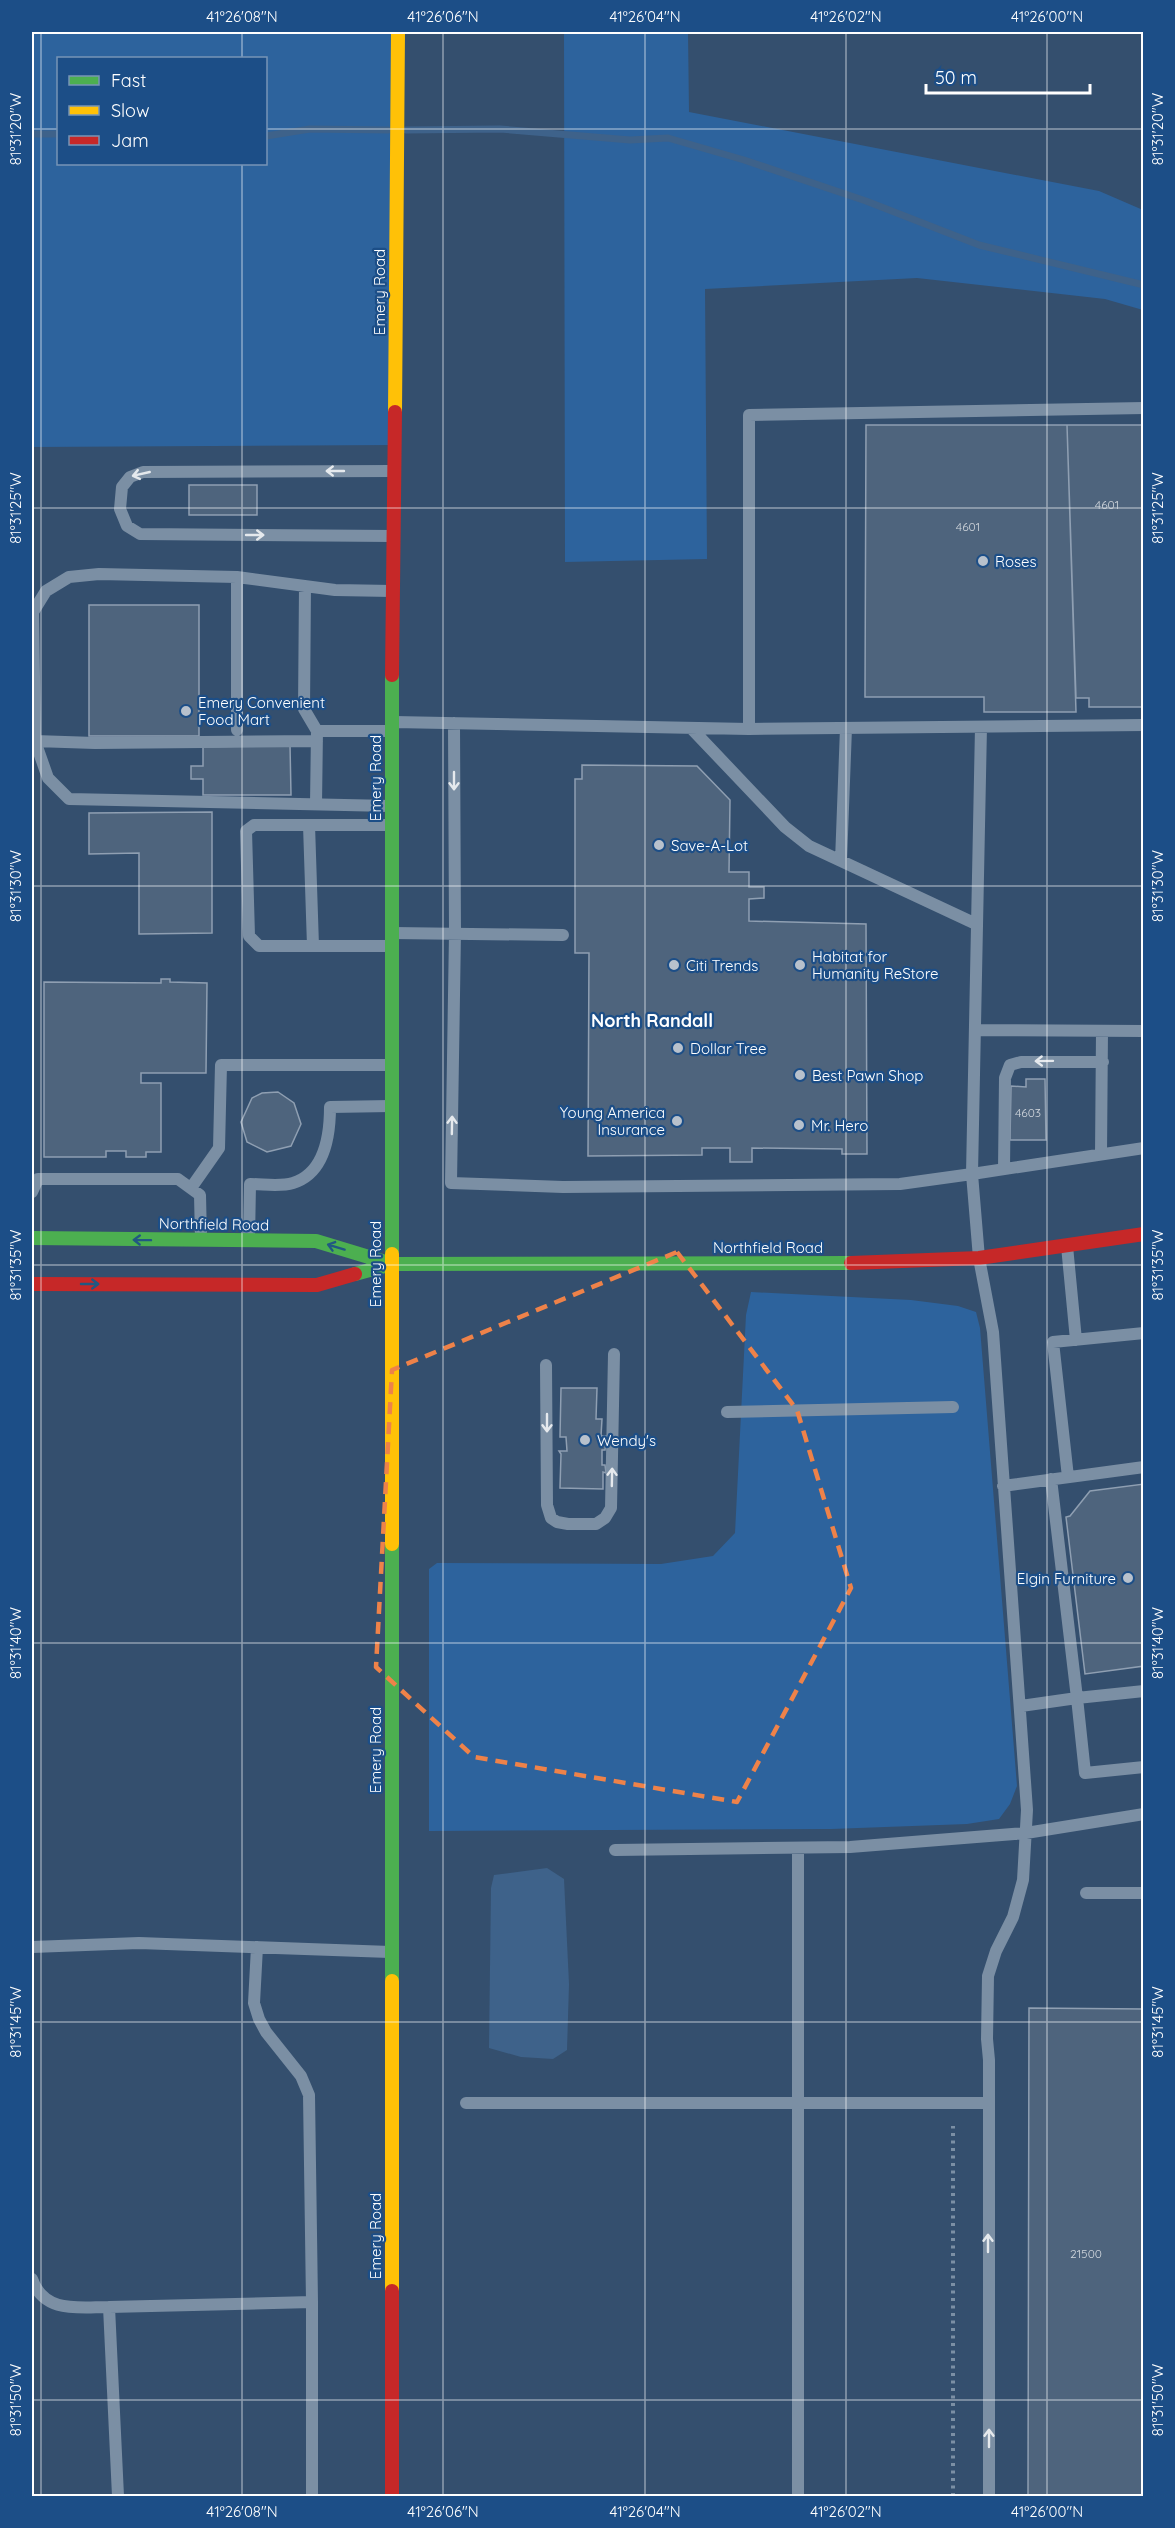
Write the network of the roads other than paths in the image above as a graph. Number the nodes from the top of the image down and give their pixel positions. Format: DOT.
graph roads {
  1 [pos="398,32"];
  2 [pos="1143,408"];
  3 [pos="394,471"];
  4 [pos="393,536"];
  5 [pos="237,578"];
  6 [pos="305,586"];
  7 [pos="393,591"];
  8 [pos="454,723"];
  9 [pos="1143,725"];
  10 [pos="392,727"];
  11 [pos="981,727"];
  12 [pos="691,728"];
  13 [pos="846,728"];
  14 [pos="749,729"];
  15 [pos="237,730"];
  16 [pos="317,736"];
  17 [pos="35,741"];
  18 [pos="316,804"];
  19 [pos="392,806"];
  20 [pos="309,825"];
  21 [pos="392,825"];
  22 [pos="841,861"];
  23 [pos="976,924"];
  24 [pos="455,933"];
  25 [pos="562,935"];
  26 [pos="392,940"];
  27 [pos="314,946"];
  28 [pos="976,1030"];
  29 [pos="1102,1031"];
  30 [pos="1143,1031"];
  31 [pos="1103,1062"];
  32 [pos="392,1065"];
  33 [pos="392,1106"];
  34 [pos="1143,1148"];
  35 [pos="1101,1154"];
  36 [pos="1004,1169"];
  37 [pos="972,1174"];
  38 [pos="191,1188"];
  39 [pos="32,1192"];
  40 [pos="1143,1234"];
  41 [pos="32,1238"];
  42 [pos="201,1240"];
  43 [pos="249,1241"];
  44 [pos="1067,1246"];
  45 [pos="979,1258"];
  46 [pos="392,1264"];
  47 [pos="32,1284"];
  48 [pos="1143,1332"];
  49 [pos="1076,1340"];
  50 [pos="614,1354"];
  51 [pos="546,1365"];
  52 [pos="952,1407"];
  53 [pos="727,1412"];
  54 [pos="1143,1467"];
  55 [pos="1068,1477"];
  56 [pos="1051,1479"];
  57 [pos="1003,1486"];
  58 [pos="1143,1691"];
  59 [pos="1077,1698"];
  60 [pos="1021,1706"];
  61 [pos="1143,1767"];
  62 [pos="1143,1815"];
  63 [pos="1026,1833"];
  64 [pos="798,1848"];
  65 [pos="615,1850"];
  66 [pos="1086,1893"];
  67 [pos="1143,1893"];
  68 [pos="32,1947"];
  69 [pos="257,1947"];
  70 [pos="392,1952"];
  71 [pos="466,2103"];
  72 [pos="799,2103"];
  73 [pos="988,2103"];
  74 [pos="32,2279"];
  75 [pos="312,2302"];
  76 [pos="109,2307"];
  77 [pos="118,2496"];
  78 [pos="312,2496"];
  79 [pos="392,2496"];
  80 [pos="798,2496"];
  81 [pos="989,2496"];
  1 -- 3 [label="main road, Emery Road"];
  2 -- 14 [label="lane"];
  3 -- 4 [label="main road, Emery Road"];
  3 -- 4 [label="lane, one-way"];
  4 -- 7 [label="main road, Emery Road"];
  5 -- 6 [label="lane"];
  5 -- 15 [label="lane"];
  5 -- 17 [label="lane"];
  6 -- 7 [label="lane"];
  6 -- 16 [label="lane"];
  7 -- 10 [label="main road, Emery Road"];
  8 -- 10 [label="lane"];
  8 -- 12 [label="lane"];
  8 -- 24 [label="lane, one-way"];
  9 -- 11 [label="lane"];
  10 -- 16 [label="lane"];
  10 -- 19 [label="main road, Emery Road"];
  11 -- 13 [label="lane"];
  11 -- 23 [label="lane"];
  12 -- 14 [label="lane"];
  12 -- 22 [label="lane"];
  13 -- 14 [label="lane"];
  13 -- 22 [label="lane"];
  16 -- 17 [label="lane"];
  16 -- 18 [label="lane"];
  17 -- 18 [label="lane"];
  18 -- 19 [label="lane"];
  19 -- 21 [label="main road, Emery Road"];
  20 -- 21 [label="lane"];
  20 -- 27 [label="lane"];
  20 -- 27 [label="lane"];
  21 -- 26 [label="main road, Emery Road"];
  22 -- 23 [label="lane"];
  23 -- 28 [label="lane"];
  24 -- 25 [label="lane"];
  24 -- 26 [label="lane"];
  37 -- 24 [label="lane, one-way"];
  26 -- 27 [label="lane"];
  26 -- 32 [label="main road, Emery Road"];
  28 -- 29 [label="lane"];
  28 -- 37 [label="lane"];
  29 -- 30 [label="lane"];
  29 -- 31 [label="lane"];
  31 -- 35 [label="lane"];
  31 -- 36 [label="lane, one-way"];
  32 -- 33 [label="main road, Emery Road"];
  32 -- 38 [label="lane"];
  33 -- 43 [label="lane"];
  33 -- 46 [label="main road, Emery Road"];
  34 -- 35 [label="lane"];
  35 -- 36 [label="lane"];
  36 -- 37 [label="lane"];
  37 -- 45 [label="lane"];
  38 -- 39 [label="lane"];
  38 -- 42 [label="lane"];
  40 -- 44 [label="main road, Northfield Road"];
  42 -- 41 [label="main road, Northfield Road, one-way"];
  42 -- 43 [label="main road, Northfield Road"];
  46 -- 43 [label="main road, Northfield Road, one-way"];
  44 -- 45 [label="main road, Northfield Road"];
  44 -- 49 [label="lane"];
  45 -- 46 [label="main road, Northfield Road"];
  45 -- 57 [label="lane"];
  47 -- 46 [label="main road, Northfield Road, one-way"];
  46 -- 70 [label="main road, Emery Road"];
  48 -- 49 [label="lane"];
  49 -- 55 [label="lane"];
  51 -- 50 [label="lane, one-way"];
  52 -- 53 [label="lane"];
  54 -- 55 [label="lane"];
  55 -- 56 [label="lane"];
  56 -- 57 [label="lane"];
  56 -- 59 [label="lane"];
  57 -- 60 [label="lane"];
  58 -- 59 [label="lane"];
  59 -- 60 [label="lane"];
  59 -- 61 [label="lane"];
  60 -- 63 [label="lane"];
  62 -- 63 [label="lane"];
  63 -- 64 [label="lane"];
  63 -- 73 [label="lane"];
  64 -- 65 [label="lane"];
  64 -- 72 [label="lane"];
  66 -- 67 [label="lane"];
  68 -- 69 [label="lane"];
  69 -- 70 [label="lane"];
  69 -- 75 [label="lane"];
  70 -- 79 [label="main road, Emery Road"];
  71 -- 72 [label="lane"];
  72 -- 73 [label="lane"];
  72 -- 80 [label="lane"];
  81 -- 73 [label="lane, one-way"];
  74 -- 76 [label="lane"];
  75 -- 76 [label="lane"];
  75 -- 78 [label="lane"];
  76 -- 77 [label="lane"];
}
